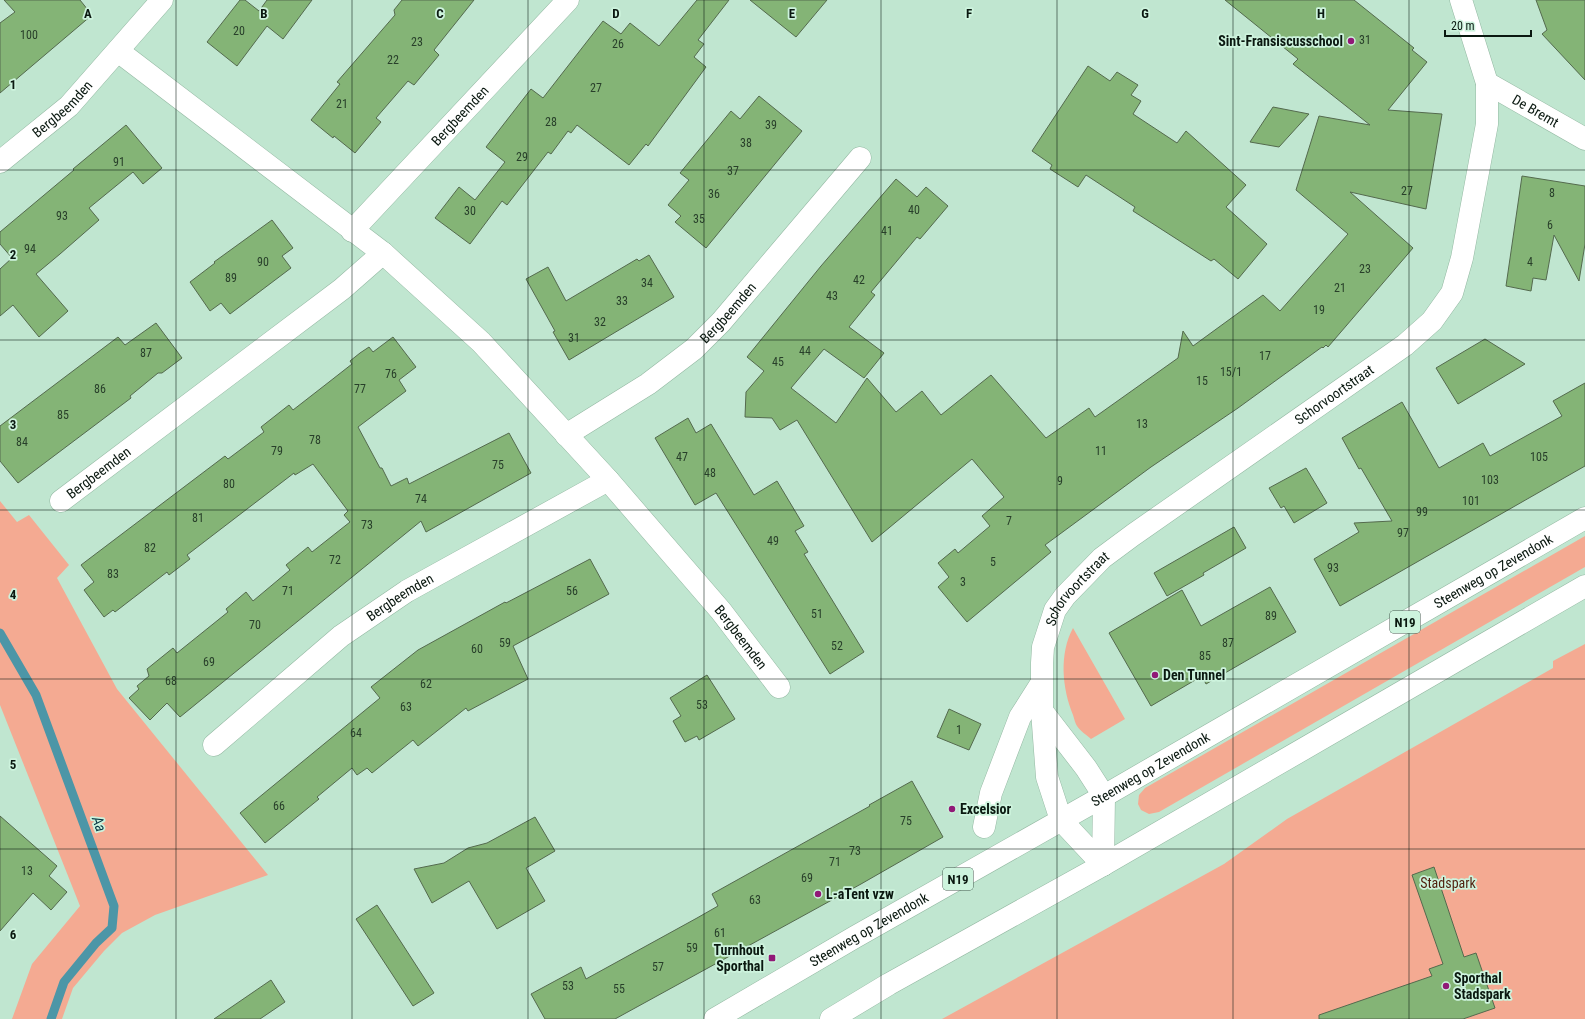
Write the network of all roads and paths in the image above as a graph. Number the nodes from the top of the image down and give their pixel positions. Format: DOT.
graph roads {
  1 [pos="162,0"];
  2 [pos="568,0"];
  3 [pos="1462,0"];
  4 [pos="118,51"];
  5 [pos="1487,83"];
  6 [pos="1585,139"];
  7 [pos="860,158"];
  8 [pos="0,162"];
  9 [pos="352,230"];
  10 [pos="383,253"];
  11 [pos="566,435"];
  12 [pos="608,480"];
  13 [pos="61,501"];
  14 [pos="1585,518"];
  15 [pos="1585,586"];
  16 [pos="1041,684"];
  17 [pos="779,687"];
  18 [pos="1042,711"];
  19 [pos="214,745"];
  20 [pos="1104,796"];
  21 [pos="1061,820"];
  22 [pos="984,827"];
  23 [pos="1103,865"];
  24 [pos="715,1019"];
  25 [pos="831,1019"];
  1 -- 4 [label="street, Bergbeemden"];
  2 -- 9 [label="street, Bergbeemden"];
  3 -- 5 [label="street, Schorvoortstraat"];
  4 -- 8 [label="street, Bergbeemden"];
  4 -- 9 [label="street, Bergbeemden"];
  5 -- 6 [label="street, De Bremt"];
  5 -- 16 [label="street, Schorvoortstraat"];
  7 -- 11 [label="street, Bergbeemden"];
  9 -- 10 [label="street, Bergbeemden"];
  10 -- 11 [label="street, Bergbeemden"];
  10 -- 13 [label="street, Bergbeemden"];
  11 -- 12 [label="street, Bergbeemden"];
  12 -- 17 [label="street, Bergbeemden"];
  12 -- 19 [label="street, Bergbeemden"];
  14 -- 20 [label="street, Steenweg op Zevendonk / N19"];
  15 -- 23 [label="street"];
  16 -- 18 [label="street, Schorvoortstraat"];
  16 -- 22 [label="street"];
  18 -- 20 [label="street"];
  18 -- 21 [label="street, Schorvoortstraat"];
  20 -- 21 [label="street, Steenweg op Zevendonk / N19"];
  20 -- 23 [label="street"];
  21 -- 23 [label="street, Schorvoortstraat"];
  21 -- 24 [label="street, Steenweg op Zevendonk / N19"];
  23 -- 25 [label="street"];
}
